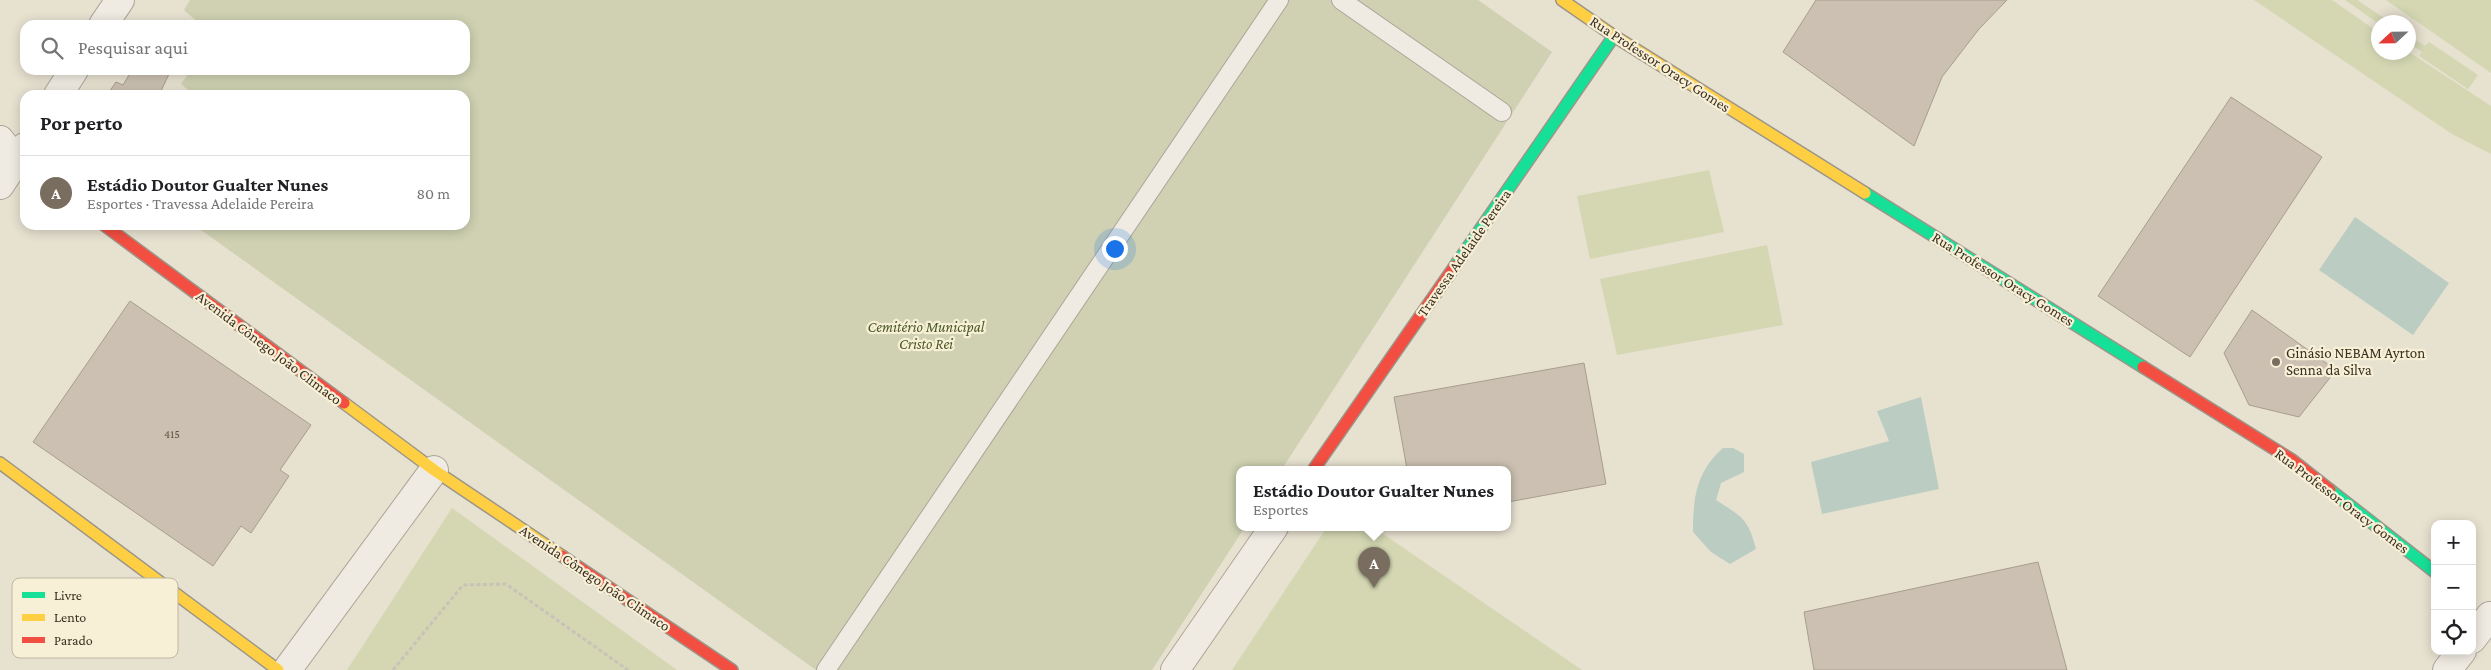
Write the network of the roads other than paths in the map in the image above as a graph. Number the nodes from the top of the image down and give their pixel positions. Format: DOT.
graph roads {
  1 [pos="120,0"];
  2 [pos="1279,0"];
  3 [pos="1341,0"];
  4 [pos="1562,0"];
  5 [pos="106,20"];
  6 [pos="1614,36"];
  7 [pos="71,75"];
  8 [pos="61,90"];
  9 [pos="1502,112"];
  10 [pos="17,153"];
  11 [pos="0,186"];
  12 [pos="111,230"];
  13 [pos="0,463"];
  14 [pos="1316,466"];
  15 [pos="434,470"];
  16 [pos="1271,531"];
  17 [pos="2431,569"];
  18 [pos="154,578"];
  19 [pos="178,596"];
  20 [pos="2484,612"];
  21 [pos="2476,630"];
  22 [pos="2459,655"];
  23 [pos="278,670"];
  24 [pos="287,670"];
  25 [pos="732,670"];
  26 [pos="826,670"];
  27 [pos="1175,670"];
  28 [pos="2447,670"];
  1 -- 5 [label="street"];
  2 -- 26 [label="lane"];
  3 -- 9 [label="lane"];
  4 -- 6 [label="street, Rua Professor Oracy Gomes"];
  6 -- 14 [label="street, Travessa Adelaide Pereira"];
  6 -- 17 [label="street, Rua Professor Oracy Gomes"];
  7 -- 8 [label="street"];
  10 -- 11 [label="street"];
  12 -- 15 [label="street, Avenida Cônego João Climaco"];
  13 -- 18 [label="street"];
  15 -- 24 [label="street"];
  15 -- 25 [label="street, Avenida Cônego João Climaco"];
  16 -- 27 [label="street"];
  19 -- 23 [label="street"];
  20 -- 21 [label="street"];
  22 -- 28 [label="street"];
}
